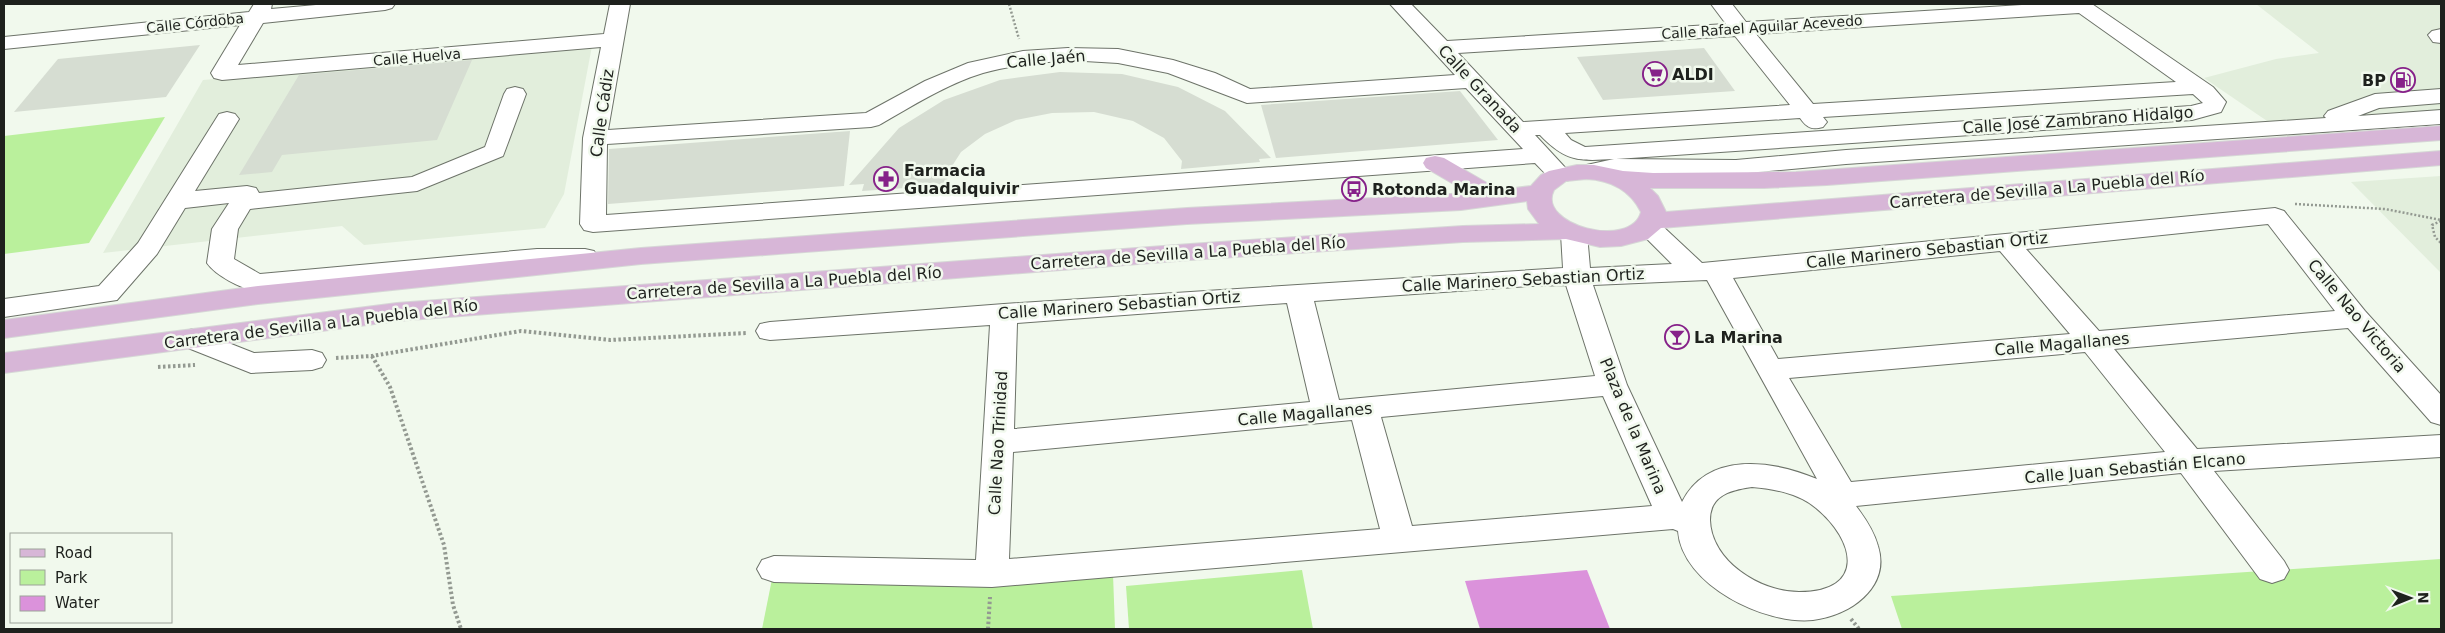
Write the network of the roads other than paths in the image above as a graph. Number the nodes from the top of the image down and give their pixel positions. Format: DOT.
graph roads {
  1 [pos="385,4"];
  2 [pos="620,4"];
  3 [pos="1400,4"];
  4 [pos="1721,4"];
  5 [pos="2081,5"];
  6 [pos="260,10"];
  7 [pos="1740,28"];
  8 [pos="612,40"];
  9 [pos="4,43"];
  10 [pos="1441,48"];
  11 [pos="1472,82"];
  12 [pos="2198,87"];
  13 [pos="515,94"];
  14 [pos="2441,96"];
  15 [pos="1806,111"];
  16 [pos="2441,117"];
  17 [pos="227,118"];
  18 [pos="2311,126"];
  19 [pos="1547,128"];
  20 [pos="1517,129"];
  21 [pos="2441,133"];
  22 [pos="595,138"];
  23 [pos="1829,138"];
  24 [pos="1542,156"];
  25 [pos="1846,157"];
  26 [pos="2441,158"];
  27 [pos="1435,163"];
  28 [pos="1591,172"];
  29 [pos="1560,175"];
  30 [pos="1624,179"];
  31 [pos="1540,192"];
  32 [pos="1495,198"];
  33 [pos="177,201"];
  34 [pos="242,202"];
  35 [pos="2283,210"];
  36 [pos="1650,224"];
  37 [pos="1570,233"];
  38 [pos="2006,242"];
  39 [pos="641,256"];
  40 [pos="1706,271"];
  41 [pos="1577,277"];
  42 [pos="1298,293"];
  43 [pos="1004,313"];
  44 [pos="2356,318"];
  45 [pos="4,324"];
  46 [pos="770,331"];
  47 [pos="193,338"];
  48 [pos="2092,341"];
  49 [pos="312,360"];
  50 [pos="4,363"];
  51 [pos="1768,369"];
  52 [pos="1612,385"];
  53 [pos="1364,408"];
  54 [pos="1327,412"];
  55 [pos="2441,414"];
  56 [pos="999,442"];
  57 [pos="2441,446"];
  58 [pos="2189,461"];
  59 [pos="1836,498"];
  60 [pos="1683,520"];
  61 [pos="1399,539"];
  62 [pos="774,569"];
  63 [pos="2272,570"];
  64 [pos="992,574"];
  1 -- 6 [label="street, Calle Córdoba"];
  2 -- 8 [label="street, Calle Cádiz"];
  3 -- 10 [label="street, Calle Granada"];
  4 -- 7 [label="street"];
  5 -- 7 [label="street, Calle Rafael Aguilar Acevedo"];
  5 -- 12 [label="street, Calle José Zambrano Hidalgo"];
  6 -- 8 [label="street, Calle Huelva"];
  6 -- 9 [label="street, Calle Córdoba"];
  7 -- 10 [label="street, Calle Rafael Aguilar Acevedo"];
  7 -- 15 [label="street"];
  8 -- 22 [label="street, Calle Cádiz"];
  10 -- 11 [label="street, Calle Granada"];
  11 -- 20 [label="street, Calle Granada"];
  11 -- 22 [label="street, Calle Jaén"];
  12 -- 15 [label="street"];
  12 -- 23 [label="street, Calle José Zambrano Hidalgo"];
  13 -- 34 [label="street"];
  14 -- 18 [label="street"];
  15 -- 19 [label="street"];
  15 -- 23 [label="street"];
  16 -- 18 [label="street"];
  17 -- 33 [label="street"];
  18 -- 25 [label="street"];
  19 -- 20 [label="street"];
  19 -- 23 [label="street"];
  20 -- 24 [label="street, Calle Granada"];
  21 -- 30 [label="main road"];
  22 -- 27 [label="street, Calle Cádiz"];
  23 -- 25 [label="street"];
  24 -- 27 [label="street"];
  24 -- 29 [label="street, Calle Granada"];
  25 -- 28 [label="street"];
  26 -- 36 [label="main road, Carretera de Sevilla a La Puebla del Río"];
  27 -- 32 [label="main road"];
  28 -- 29 [label="main road"];
  28 -- 30 [label="main road"];
  29 -- 31 [label="main road"];
  30 -- 36 [label="main road"];
  31 -- 32 [label="main road, Carretera de Sevilla a La Puebla del Río"];
  31 -- 37 [label="main road"];
  32 -- 39 [label="main road, Carretera de Sevilla a La Puebla del Río"];
  33 -- 34 [label="street"];
  33 -- 45 [label="street"];
  34 -- 39 [label="street"];
  35 -- 38 [label="street, Calle Marinero Sebastian Ortiz"];
  35 -- 44 [label="street, Calle Nao Victoria"];
  36 -- 37 [label="main road"];
  36 -- 40 [label="street"];
  37 -- 41 [label="street, Plaza de la Marina"];
  37 -- 47 [label="main road, Carretera de Sevilla a La Puebla del Río"];
  38 -- 40 [label="street, Calle Marinero Sebastian Ortiz"];
  38 -- 48 [label="street"];
  39 -- 45 [label="main road, Carretera de Sevilla a La Puebla del Río"];
  40 -- 41 [label="street, Calle Marinero Sebastian Ortiz"];
  40 -- 51 [label="street"];
  41 -- 42 [label="street, Calle Marinero Sebastian Ortiz"];
  41 -- 52 [label="street, Plaza de la Marina"];
  42 -- 43 [label="street, Calle Marinero Sebastian Ortiz"];
  42 -- 54 [label="street"];
  43 -- 46 [label="street, Calle Marinero Sebastian Ortiz"];
  43 -- 56 [label="street, Calle Nao Trinidad"];
  44 -- 48 [label="street, Calle Magallanes"];
  44 -- 55 [label="street, Calle Nao Victoria"];
  47 -- 49 [label="street"];
  47 -- 50 [label="main road, Carretera de Sevilla a La Puebla del Río"];
  48 -- 51 [label="street, Calle Magallanes"];
  48 -- 58 [label="street"];
  51 -- 59 [label="street"];
  52 -- 53 [label="street, Calle Magallanes"];
  52 -- 60 [label="street, Plaza de la Marina"];
  53 -- 54 [label="street, Calle Magallanes"];
  53 -- 61 [label="street"];
  54 -- 56 [label="street, Calle Magallanes"];
  56 -- 64 [label="street, Calle Nao Trinidad"];
  57 -- 58 [label="street, Calle Juan Sebastián Elcano"];
  58 -- 59 [label="street, Calle Juan Sebastián Elcano"];
  58 -- 63 [label="street"];
  59 -- 60 [label="street"];
  59 -- 60 [label="street"];
  60 -- 61 [label="street"];
  61 -- 64 [label="street"];
  62 -- 64 [label="street"];
}
